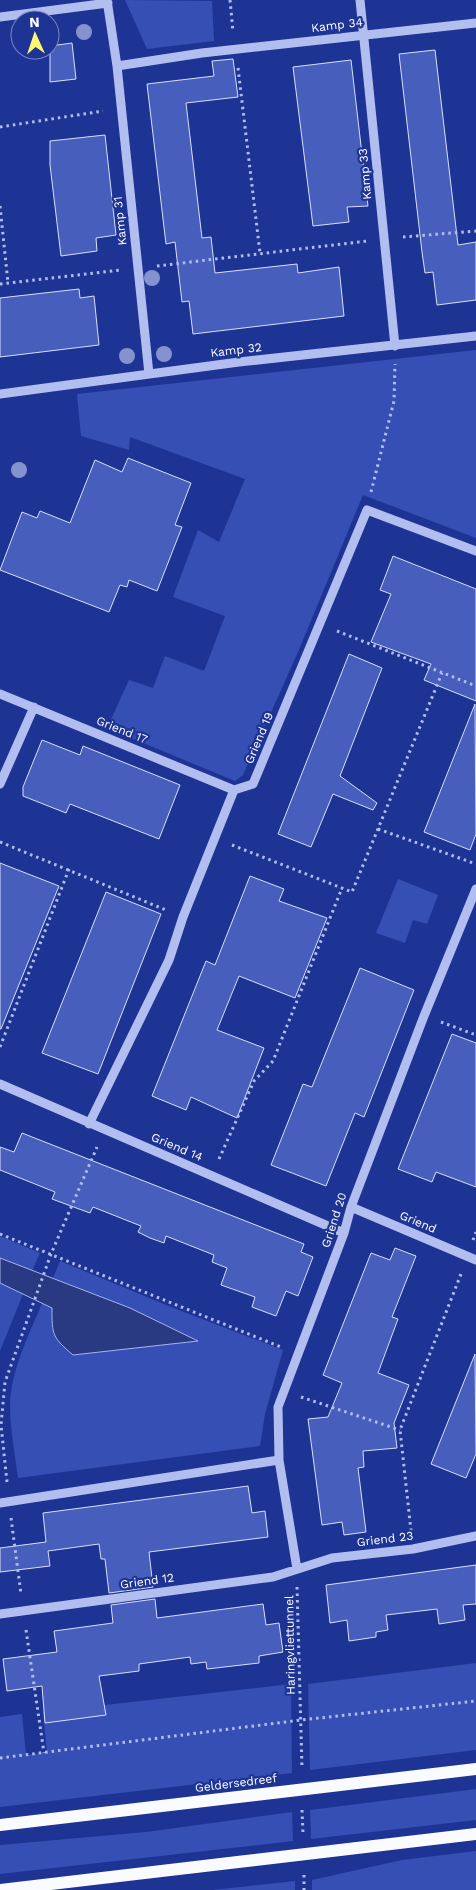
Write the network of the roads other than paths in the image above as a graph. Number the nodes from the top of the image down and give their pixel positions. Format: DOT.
graph roads {
  1 [pos="360,0"];
  2 [pos="108,1"];
  3 [pos="0,17"];
  4 [pos="476,23"];
  5 [pos="364,34"];
  6 [pos="117,66"];
  7 [pos="476,336"];
  8 [pos="396,346"];
  9 [pos="149,374"];
  10 [pos="0,394"];
  11 [pos="476,551"];
  12 [pos="0,694"];
  13 [pos="34,708"];
  14 [pos="0,784"];
  15 [pos="234,790"];
  16 [pos="476,890"];
  17 [pos="0,1084"];
  18 [pos="89,1124"];
  19 [pos="351,1207"];
  20 [pos="344,1233"];
  21 [pos="472,1259"];
  22 [pos="279,1460"];
  23 [pos="5,1502"];
  24 [pos="476,1536"];
  25 [pos="297,1569"];
  26 [pos="0,1614"];
  27 [pos="476,1768"];
  28 [pos="0,1825"];
  29 [pos="476,1834"];
  30 [pos="37,1888"];
  31 [pos="0,1890"];
  1 -- 5 [label="street, Kamp 33"];
  2 -- 3 [label="street"];
  2 -- 6 [label="street, Kamp 31"];
  4 -- 5 [label="street, Kamp 34"];
  5 -- 6 [label="street, Kamp 34"];
  5 -- 8 [label="street, Kamp 33"];
  6 -- 9 [label="street, Kamp 31"];
  7 -- 8 [label="street, Kamp 32"];
  8 -- 9 [label="street, Kamp 32"];
  9 -- 10 [label="street, Kamp 32"];
  11 -- 15 [label="street, Griend 19"];
  12 -- 13 [label="street, Griend 17"];
  13 -- 14 [label="street"];
  13 -- 15 [label="street, Griend 17"];
  15 -- 18 [label="street"];
  16 -- 19 [label="street, Griend 20"];
  17 -- 18 [label="street, Griend 14"];
  18 -- 20 [label="street, Griend 14"];
  19 -- 20 [label="street, Griend 20"];
  19 -- 21 [label="street, Griend"];
  20 -- 22 [label="street, Griend 20"];
  22 -- 23 [label="street"];
  22 -- 25 [label="street, Griend 20"];
  24 -- 25 [label="street, Griend 23"];
  25 -- 26 [label="street, Griend 12"];
  27 -- 28 [label="main road, Geldersedreef"];
  29 -- 30 [label="main road"];
  30 -- 31 [label="main road"];
}
